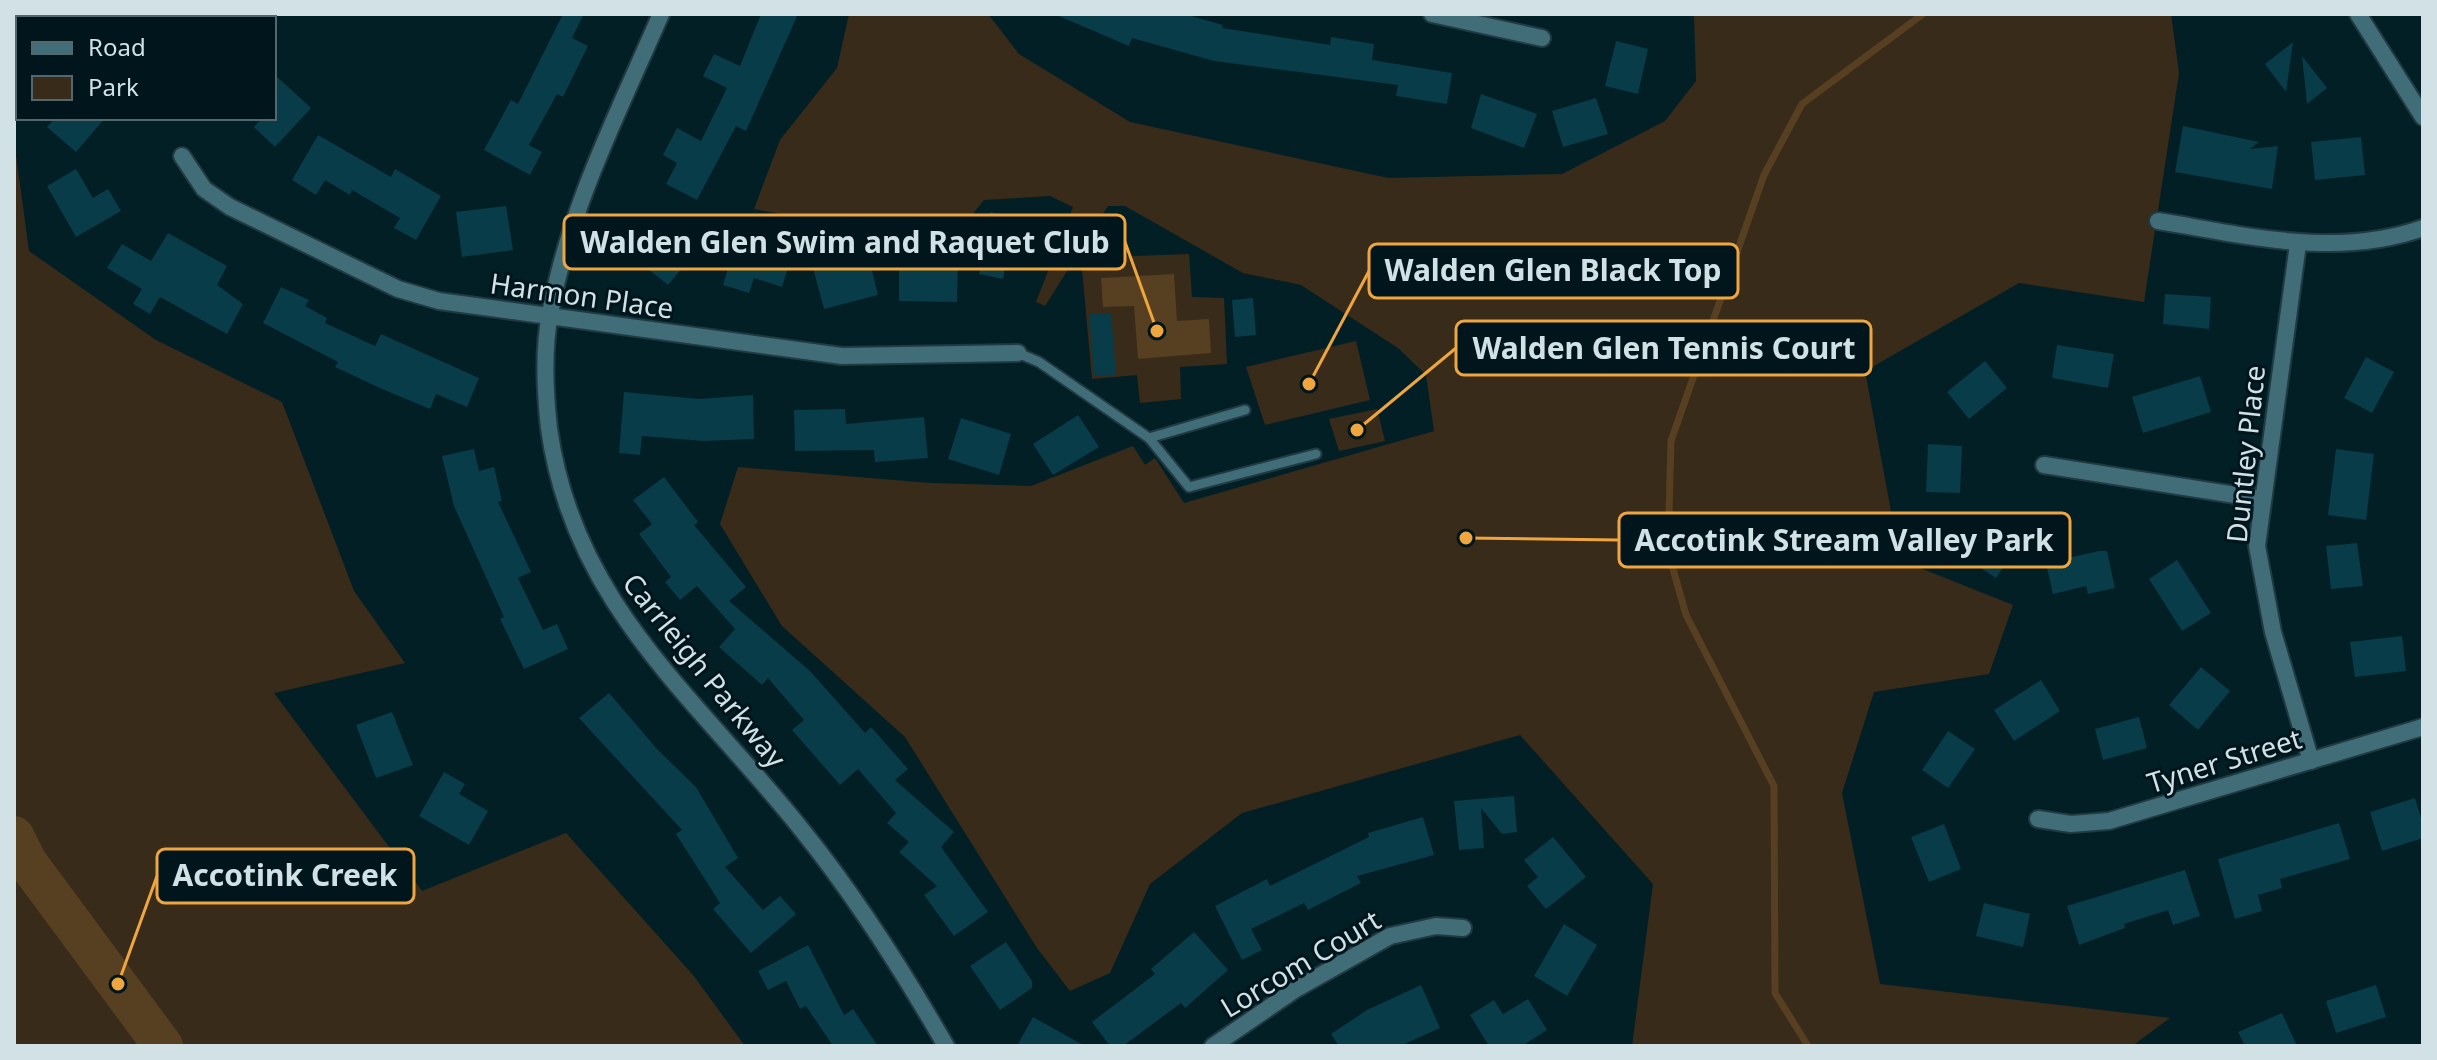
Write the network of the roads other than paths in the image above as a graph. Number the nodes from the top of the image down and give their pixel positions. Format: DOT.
graph roads {
  1 [pos="661,14"];
  2 [pos="1432,14"];
  3 [pos="2358,14"];
  4 [pos="1542,38"];
  5 [pos="2423,117"];
  6 [pos="182,156"];
  7 [pos="2158,221"];
  8 [pos="2423,228"];
  9 [pos="2298,244"];
  10 [pos="549,316"];
  11 [pos="1018,353"];
  12 [pos="1245,410"];
  13 [pos="1149,438"];
  14 [pos="1316,454"];
  15 [pos="2044,465"];
  16 [pos="2261,499"];
  17 [pos="2423,727"];
  18 [pos="2311,761"];
  19 [pos="2038,819"];
  20 [pos="1463,928"];
  21 [pos="946,1046"];
  22 [pos="1213,1046"];
  1 -- 10 [label="street, Carrleigh Parkway"];
  2 -- 4 [label="street"];
  3 -- 5 [label="street"];
  6 -- 10 [label="street, Harmon Place"];
  7 -- 9 [label="street"];
  8 -- 9 [label="street"];
  9 -- 16 [label="street, Duntley Place"];
  10 -- 11 [label="street, Harmon Place"];
  10 -- 21 [label="street, Carrleigh Parkway"];
  11 -- 13 [label="lane"];
  12 -- 13 [label="lane"];
  13 -- 14 [label="lane"];
  15 -- 16 [label="street"];
  16 -- 18 [label="street, Duntley Place"];
  17 -- 18 [label="street, Tyner Street"];
  18 -- 19 [label="street, Tyner Street"];
  20 -- 22 [label="street, Lorcom Court"];
}
